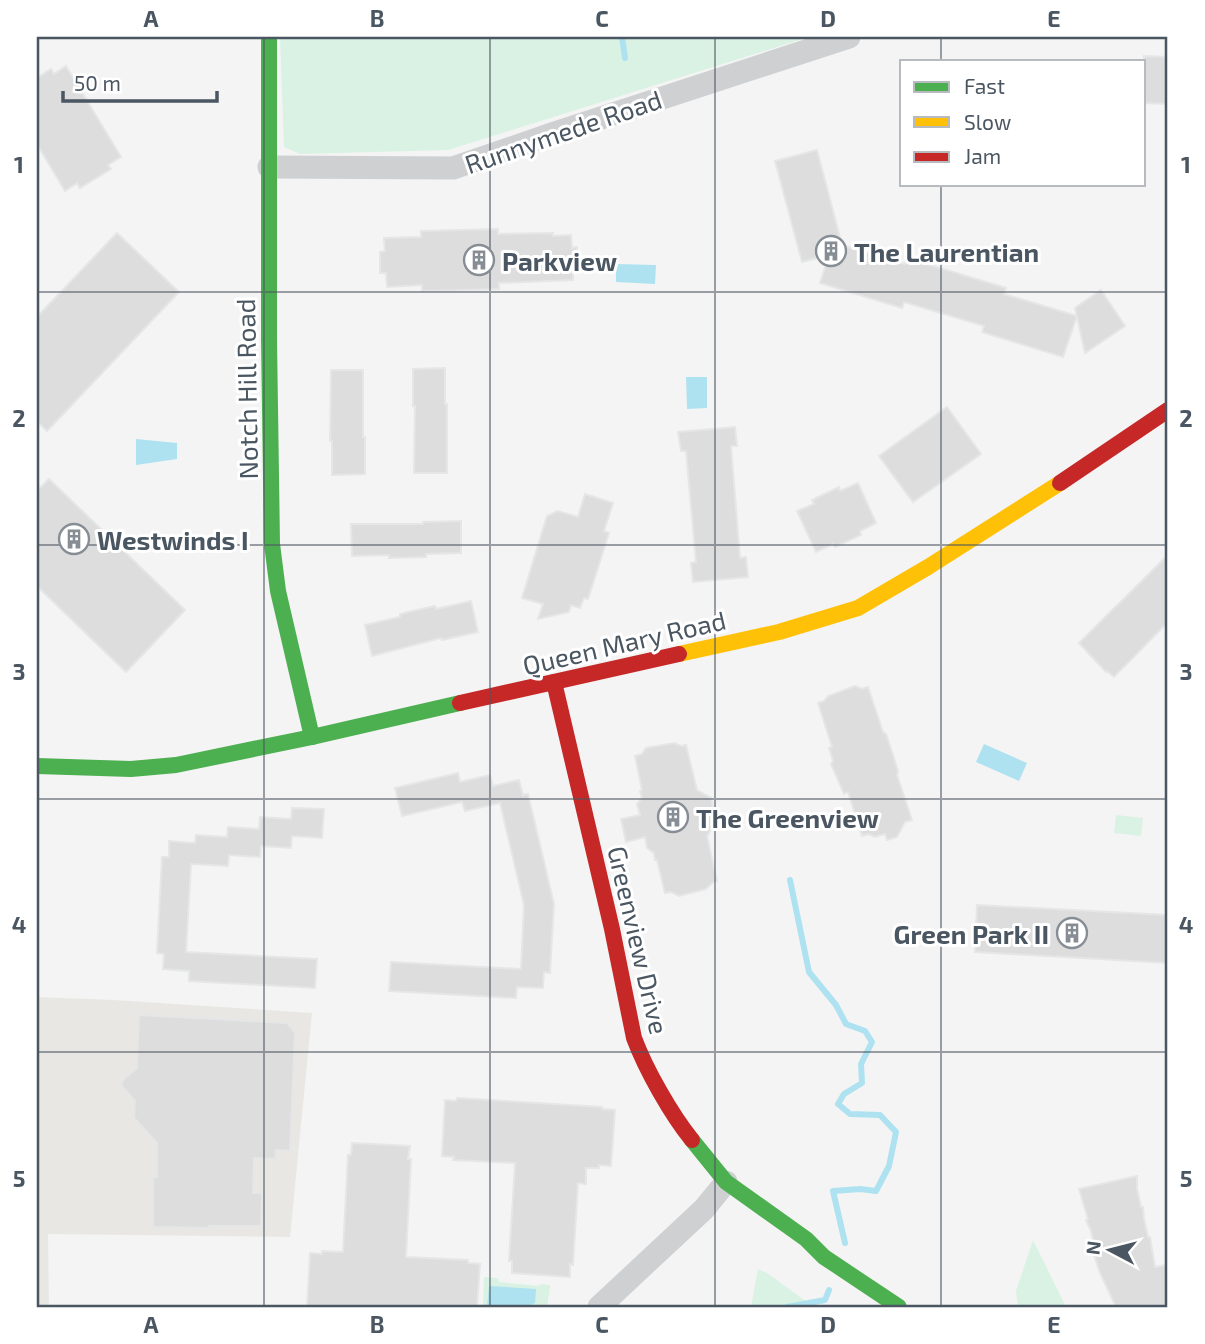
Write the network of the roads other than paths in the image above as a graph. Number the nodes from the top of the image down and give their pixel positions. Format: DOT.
graph roads {
  1 [pos="269,37"];
  2 [pos="849,37"];
  3 [pos="269,167"];
  4 [pos="1168,410"];
  5 [pos="554,682"];
  6 [pos="312,737"];
  7 [pos="37,766"];
  8 [pos="726,1182"];
  9 [pos="599,1307"];
  10 [pos="899,1307"];
  1 -- 3 [label="street, Notch Hill Road"];
  2 -- 3 [label="street, Runnymede Road"];
  3 -- 6 [label="street, Notch Hill Road"];
  4 -- 5 [label="street, Queen Mary Road"];
  5 -- 6 [label="street, Queen Mary Road"];
  5 -- 8 [label="street, Greenview Drive"];
  6 -- 7 [label="street, Queen Mary Road"];
  8 -- 9 [label="street"];
  8 -- 10 [label="street, Greenview Drive"];
}
